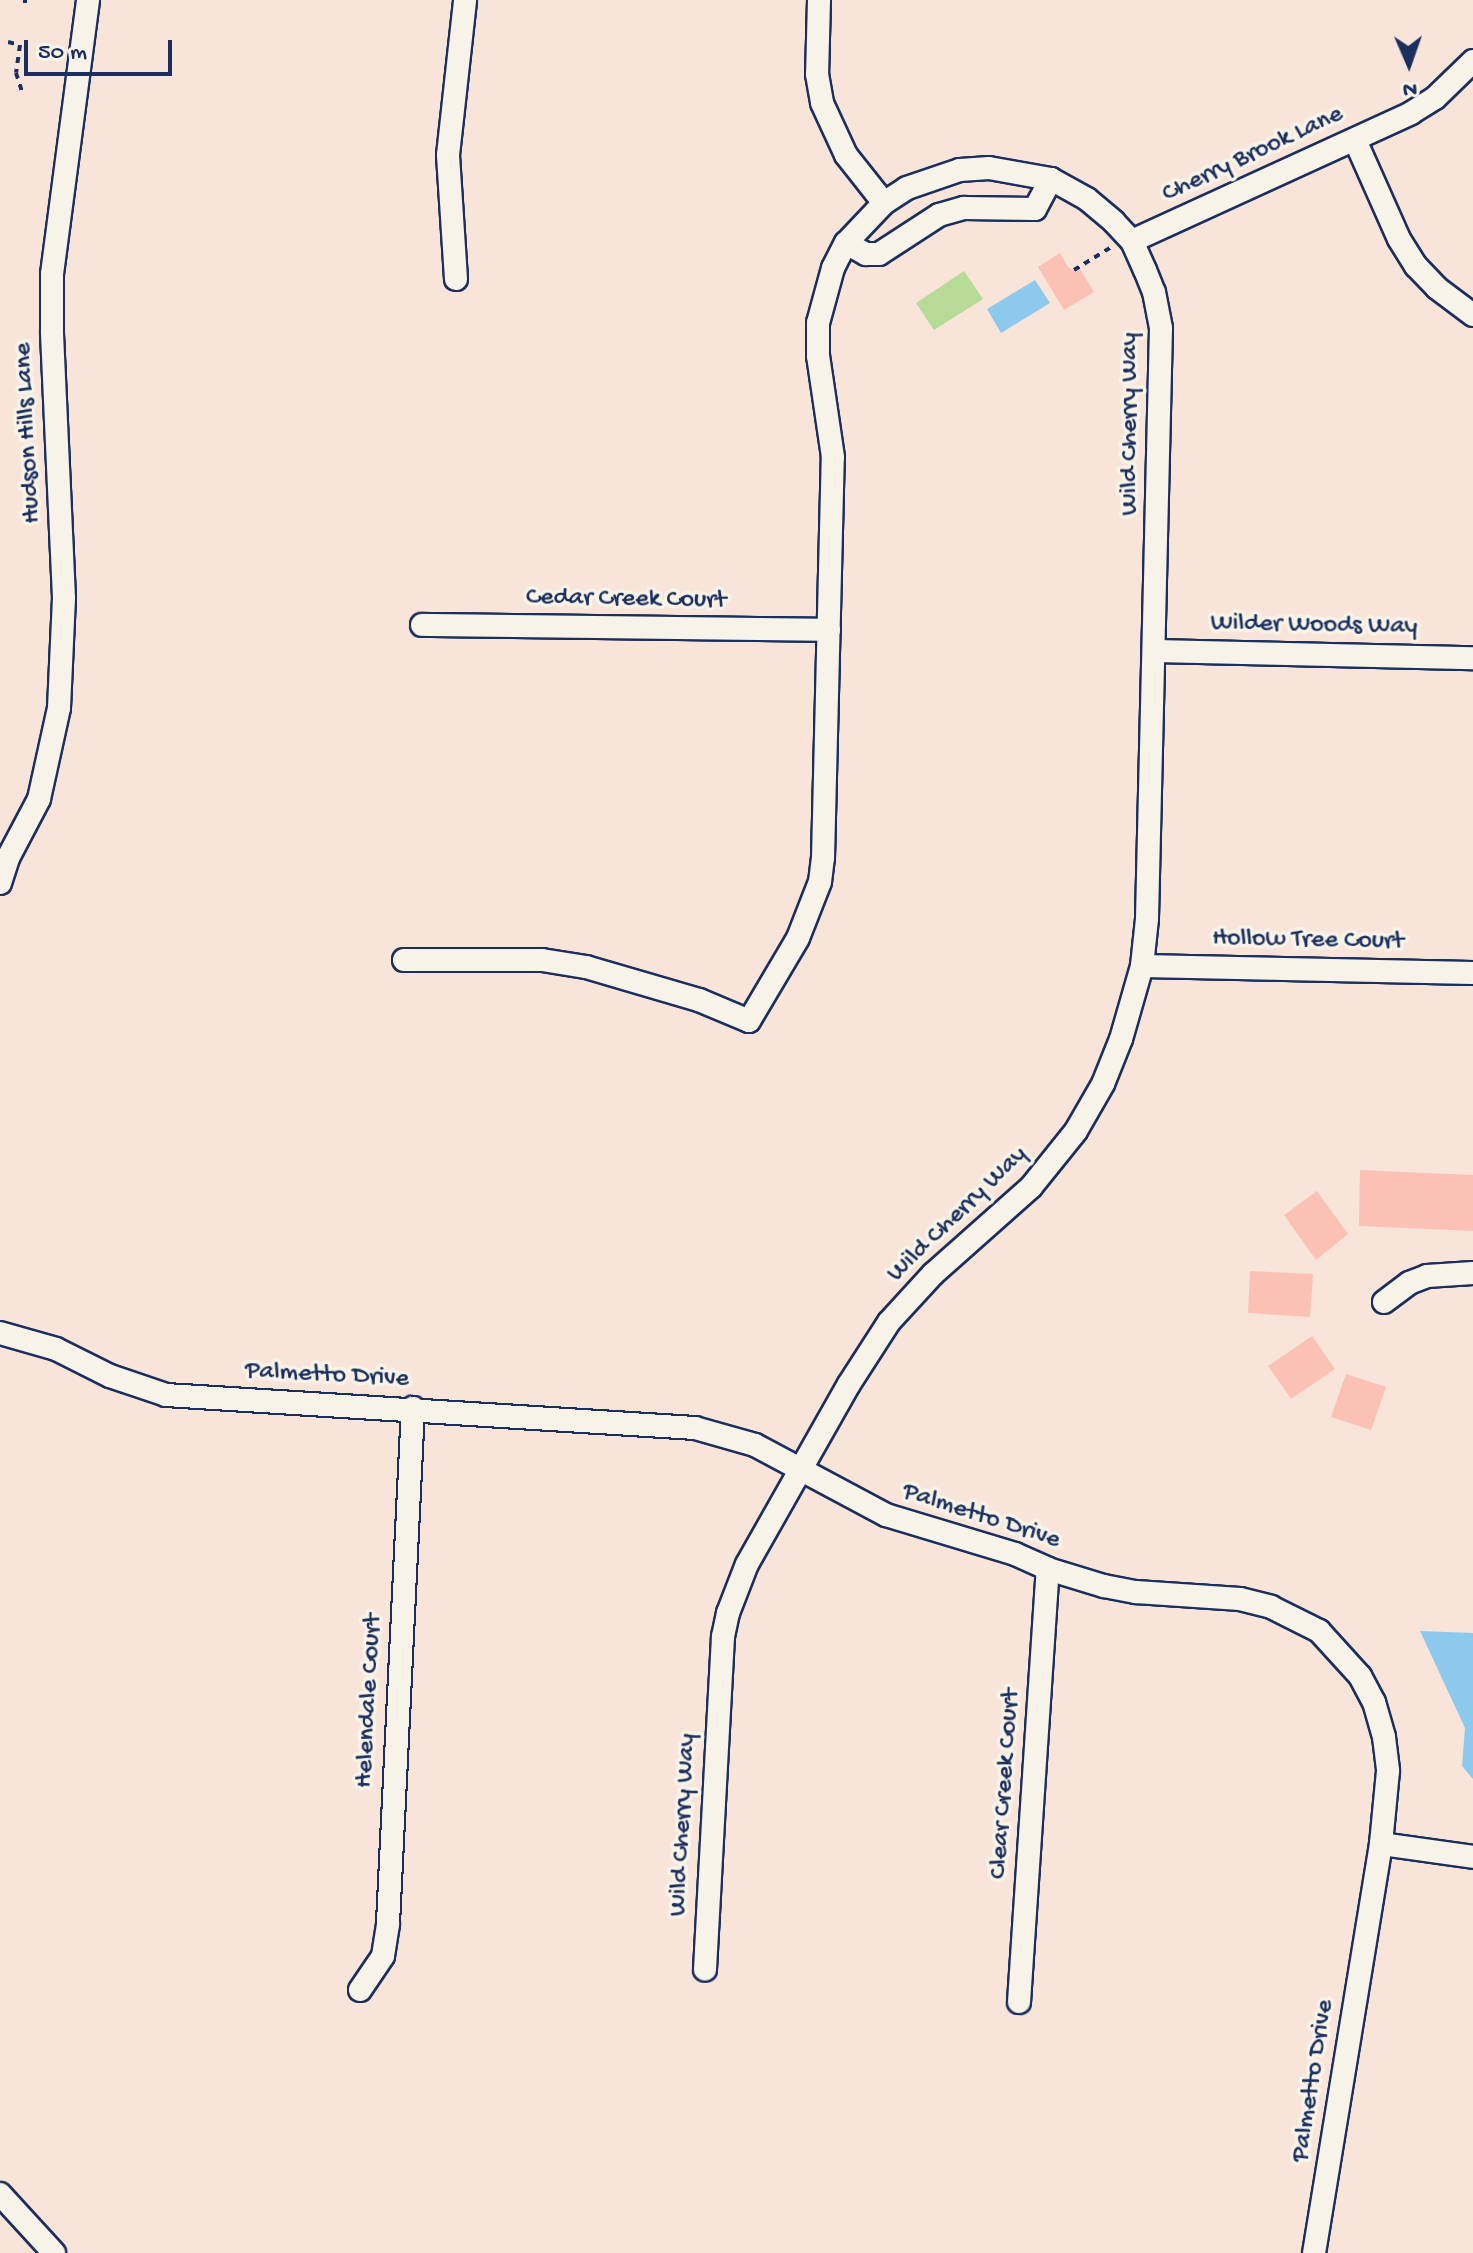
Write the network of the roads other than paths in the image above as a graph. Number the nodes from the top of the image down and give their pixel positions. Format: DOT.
graph roads {
  1 [pos="88,0"];
  2 [pos="465,0"];
  3 [pos="819,0"];
  4 [pos="1473,61"];
  5 [pos="1355,140"];
  6 [pos="1051,179"];
  7 [pos="884,203"];
  8 [pos="1124,242"];
  9 [pos="846,243"];
  10 [pos="456,279"];
  11 [pos="1473,315"];
  12 [pos="422,625"];
  13 [pos="829,630"];
  14 [pos="1155,651"];
  15 [pos="1473,658"];
  16 [pos="4,858"];
  17 [pos="0,883"];
  18 [pos="404,960"];
  19 [pos="1142,966"];
  20 [pos="1473,973"];
  21 [pos="1473,1273"];
  22 [pos="1384,1302"];
  23 [pos="0,1333"];
  24 [pos="413,1408"];
  25 [pos="801,1470"];
  26 [pos="1048,1569"];
  27 [pos="1381,1844"];
  28 [pos="1473,1857"];
  29 [pos="705,1970"];
  30 [pos="360,1990"];
  31 [pos="1019,2002"];
  32 [pos="0,2194"];
  33 [pos="54,2253"];
  34 [pos="1314,2253"];
  1 -- 16 [label="street, Hudson Hills Lane"];
  2 -- 10 [label="street"];
  3 -- 7 [label="street"];
  4 -- 5 [label="street, Cherry Brook Lane"];
  5 -- 8 [label="street, Cherry Brook Lane"];
  5 -- 11 [label="street"];
  6 -- 7 [label="street, Wild Cherry Way"];
  6 -- 8 [label="street, Wild Cherry Way"];
  6 -- 9 [label="street"];
  7 -- 9 [label="street, Wild Cherry Way"];
  8 -- 14 [label="street, Wild Cherry Way"];
  9 -- 13 [label="street, Wild Cherry Way"];
  12 -- 13 [label="street, Cedar Creek Court"];
  13 -- 18 [label="street, Wild Cherry Way"];
  14 -- 15 [label="street, Wilder Woods Way"];
  14 -- 19 [label="street, Wild Cherry Way"];
  16 -- 17 [label="street, Hudson Hills Lane"];
  19 -- 20 [label="street, Hollow Tree Court"];
  19 -- 25 [label="street, Wild Cherry Way"];
  21 -- 22 [label="street"];
  23 -- 24 [label="street, Palmetto Drive"];
  24 -- 25 [label="street, Palmetto Drive"];
  24 -- 30 [label="street, Helendale Court"];
  25 -- 26 [label="street, Palmetto Drive"];
  25 -- 29 [label="street, Wild Cherry Way"];
  26 -- 27 [label="street, Palmetto Drive"];
  26 -- 31 [label="street, Clear Creek Court"];
  27 -- 28 [label="street"];
  27 -- 34 [label="street, Palmetto Drive"];
  32 -- 33 [label="street"];
}
